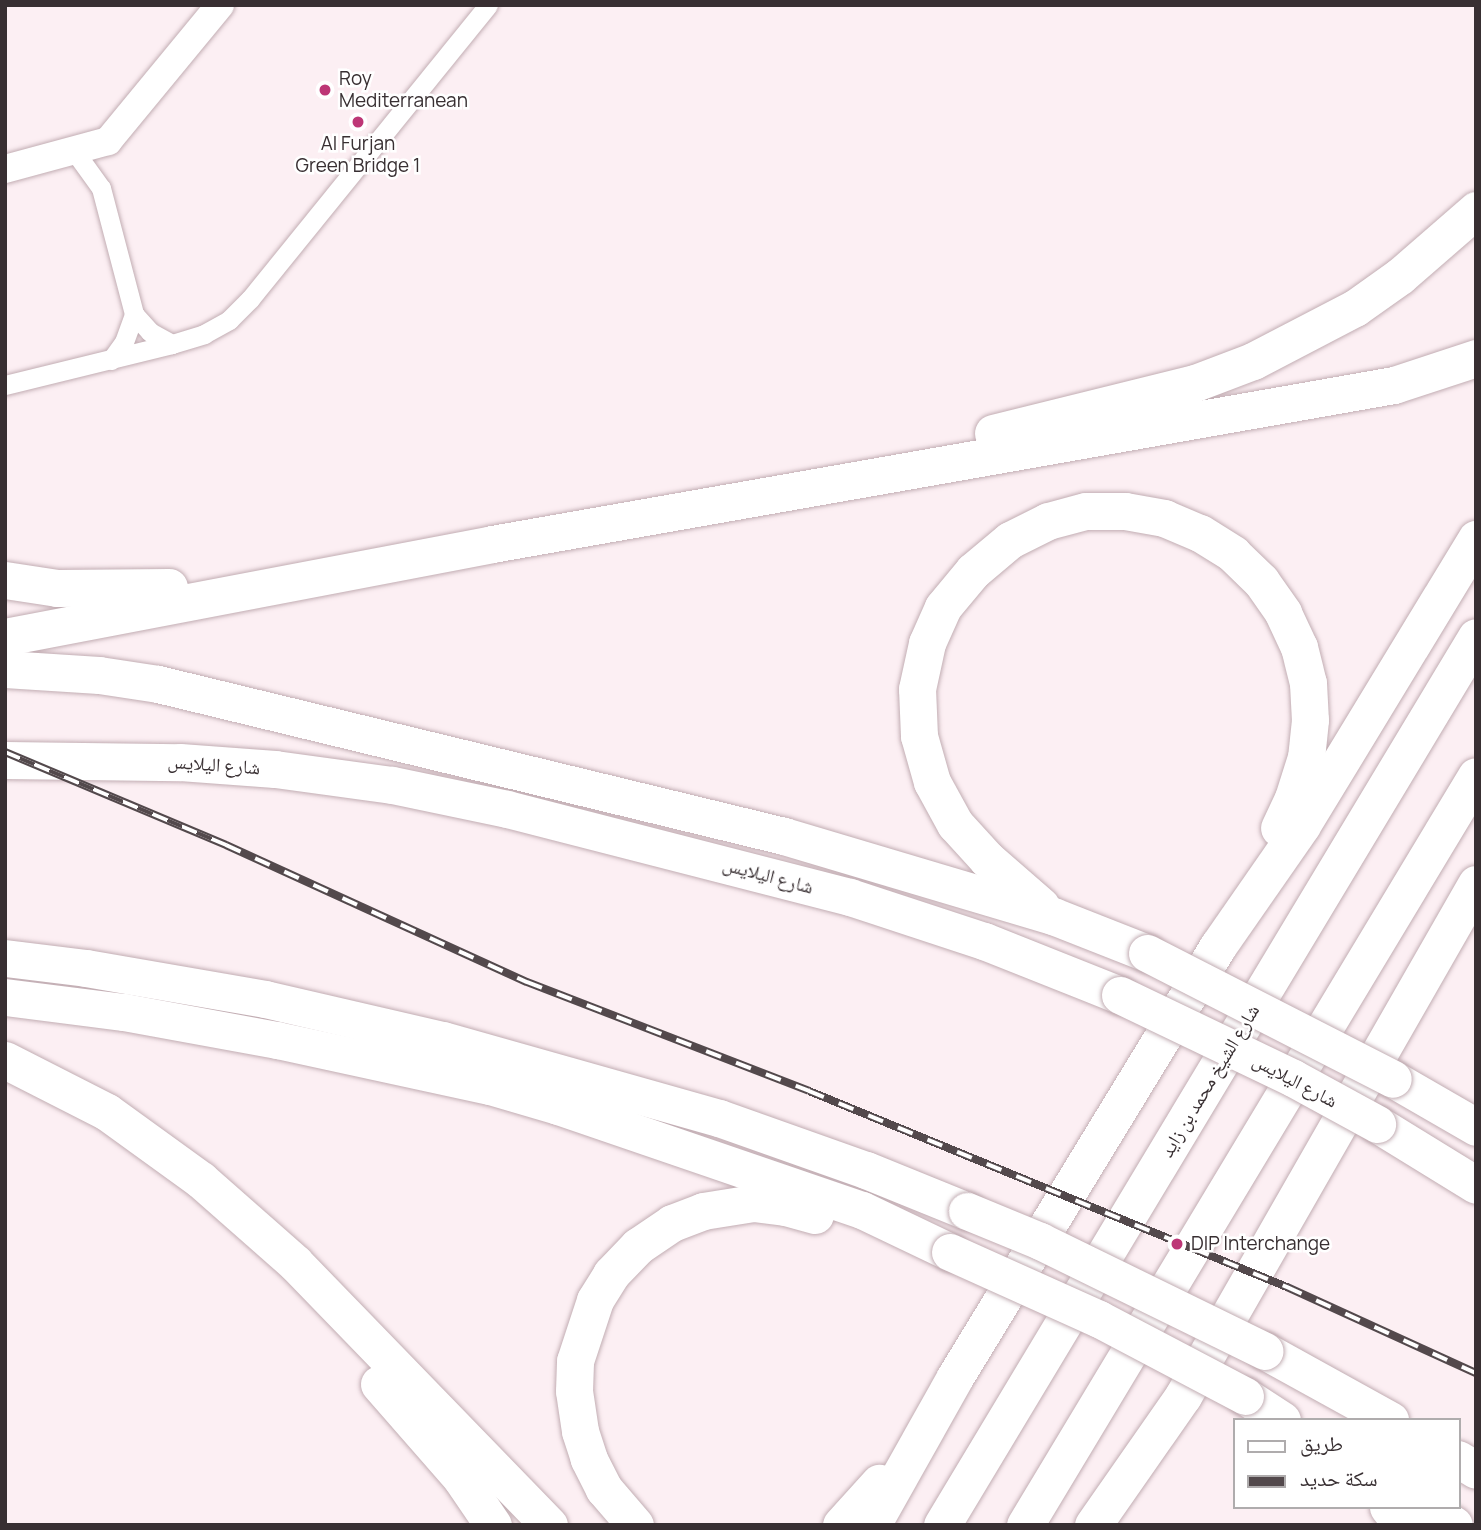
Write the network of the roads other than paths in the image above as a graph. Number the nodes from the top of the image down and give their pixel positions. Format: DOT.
graph roads {
  1 [pos="220,5"];
  2 [pos="488,5"];
  3 [pos="108,141"];
  4 [pos="75,152"];
  5 [pos="5,169"];
  6 [pos="101,188"];
  7 [pos="1476,210"];
  8 [pos="134,314"];
  9 [pos="172,344"];
  10 [pos="1476,359"];
  11 [pos="111,360"];
  12 [pos="5,386"];
  13 [pos="832,485"];
  14 [pos="1476,539"];
  15 [pos="5,580"];
  16 [pos="243,591"];
  17 [pos="5,637"];
  18 [pos="1476,637"];
  19 [pos="5,669"];
  20 [pos="5,760"];
  21 [pos="1476,776"];
  22 [pos="1476,884"];
  23 [pos="1052,916"];
  24 [pos="1476,920"];
  25 [pos="1218,946"];
  26 [pos="5,958"];
  27 [pos="5,997"];
  28 [pos="1387,1036"];
  29 [pos="5,1059"];
  30 [pos="1476,1127"];
  31 [pos="1476,1185"];
  32 [pos="914,1233"];
  33 [pos="295,1263"];
  34 [pos="955,1377"];
  35 [pos="1279,1418"];
  36 [pos="1386,1418"];
  37 [pos="1155,1434"];
  38 [pos="1460,1460"];
  39 [pos="1476,1470"];
  40 [pos="1390,1509"];
  41 [pos="1428,1509"];
  42 [pos="493,1525"];
  43 [pos="549,1525"];
  44 [pos="635,1525"];
  45 [pos="841,1525"];
  46 [pos="872,1525"];
  47 [pos="942,1525"];
  48 [pos="1025,1525"];
  49 [pos="1093,1525"];
  50 [pos="1114,1525"];
  51 [pos="1402,1525"];
  52 [pos="1454,1525"];
  1 -- 3 [label="street"];
  2 -- 9 [label="street"];
  3 -- 4 [label="street"];
  3 -- 6 [label="street"];
  4 -- 5 [label="street"];
  4 -- 6 [label="street"];
  6 -- 8 [label="street"];
  7 -- 13 [label="highway"];
  8 -- 9 [label="street"];
  8 -- 11 [label="street"];
  9 -- 11 [label="street"];
  10 -- 13 [label="highway"];
  11 -- 12 [label="street"];
  13 -- 16 [label="highway"];
  14 -- 25 [label="highway"];
  15 -- 16 [label="highway"];
  16 -- 17 [label="highway"];
  18 -- 47 [label="highway, شارع الشيخ محمد بن زايد"];
  19 -- 23 [label="highway"];
  20 -- 31 [label="highway, شارع اليلايس, bridge"];
  21 -- 48 [label="highway"];
  22 -- 28 [label="highway"];
  23 -- 25 [label="highway"];
  23 -- 30 [label="highway, bridge"];
  24 -- 28 [label="highway"];
  25 -- 34 [label="highway"];
  26 -- 36 [label="highway, bridge"];
  27 -- 32 [label="highway"];
  28 -- 37 [label="highway"];
  29 -- 33 [label="highway"];
  32 -- 35 [label="highway, bridge"];
  32 -- 44 [label="highway"];
  33 -- 42 [label="highway"];
  33 -- 43 [label="highway"];
  34 -- 45 [label="highway"];
  34 -- 46 [label="highway"];
  37 -- 49 [label="highway"];
  37 -- 50 [label="highway"];
  38 -- 39 [label="highway"];
  40 -- 51 [label="highway"];
  41 -- 52 [label="highway"];
}
